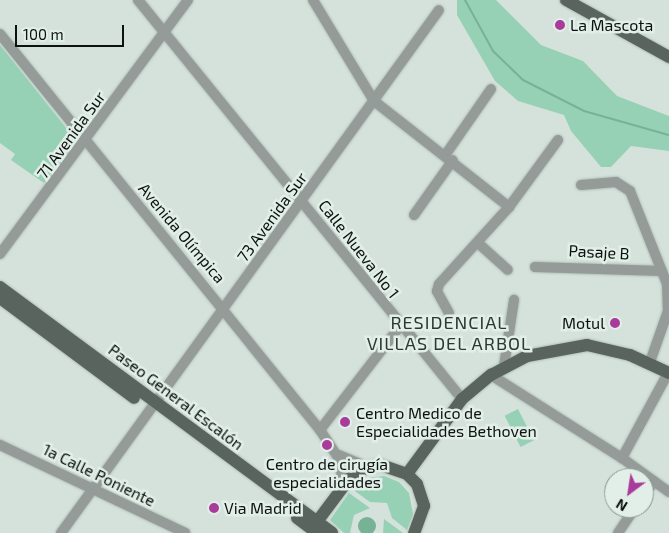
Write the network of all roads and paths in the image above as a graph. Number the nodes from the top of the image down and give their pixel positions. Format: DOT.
graph roads {
  1 [pos="138,0"];
  2 [pos="188,0"];
  3 [pos="313,0"];
  4 [pos="566,0"];
  5 [pos="439,10"];
  6 [pos="164,32"];
  7 [pos="0,34"];
  8 [pos="669,57"];
  9 [pos="491,89"];
  10 [pos="374,101"];
  11 [pos="558,140"];
  12 [pos="87,141"];
  13 [pos="450,157"];
  14 [pos="581,185"];
  15 [pos="303,201"];
  16 [pos="508,207"];
  17 [pos="414,215"];
  18 [pos="478,243"];
  19 [pos="0,254"];
  20 [pos="535,267"];
  21 [pos="508,270"];
  22 [pos="662,270"];
  23 [pos="0,287"];
  24 [pos="0,298"];
  25 [pos="514,300"];
  26 [pos="224,307"];
  27 [pos="668,311"];
  28 [pos="448,313"];
  29 [pos="400,326"];
  30 [pos="631,356"];
  31 [pos="651,359"];
  32 [pos="504,366"];
  33 [pos="669,370"];
  34 [pos="491,375"];
  35 [pos="462,399"];
  36 [pos="152,406"];
  37 [pos="320,430"];
  38 [pos="0,445"];
  39 [pos="338,454"];
  40 [pos="622,458"];
  41 [pos="367,467"];
  42 [pos="636,468"];
  43 [pos="407,474"];
  44 [pos="654,481"];
  45 [pos="92,489"];
  46 [pos="669,492"];
  47 [pos="336,496"];
  48 [pos="628,518"];
  49 [pos="314,529"];
  50 [pos="61,533"];
  51 [pos="185,533"];
  52 [pos="332,533"];
  53 [pos="414,533"];
  54 [pos="618,533"];
  1 -- 6 [label="street, Calle Nueva No 1"];
  2 -- 6 [label="street, 71 Avenida Sur"];
  3 -- 10 [label="street"];
  4 -- 8 [label="main road"];
  5 -- 10 [label="street, 73 Avenida Sur"];
  6 -- 12 [label="street, 71 Avenida Sur"];
  6 -- 15 [label="street, Calle Nueva No 1"];
  7 -- 12 [label="street, Avenida Olímpica"];
  9 -- 13 [label="street"];
  10 -- 13 [label="street"];
  10 -- 15 [label="street, 73 Avenida Sur"];
  11 -- 16 [label="street"];
  12 -- 19 [label="street, 71 Avenida Sur"];
  12 -- 26 [label="street, Avenida Olímpica"];
  13 -- 16 [label="street"];
  13 -- 17 [label="street"];
  14 -- 22 [label="street"];
  15 -- 26 [label="street, 73 Avenida Sur"];
  15 -- 29 [label="street, Calle Nueva No 1"];
  16 -- 18 [label="street"];
  18 -- 21 [label="street"];
  18 -- 28 [label="street"];
  20 -- 22 [label="street, Pasaje B"];
  22 -- 27 [label="street"];
  23 -- 36 [label="main road, Paseo General Escalón"];
  24 -- 36 [label="main road, Paseo General Escalón"];
  25 -- 32 [label="street"];
  26 -- 36 [label="street, 73 Avenida Sur"];
  26 -- 37 [label="street, Avenida Olímpica"];
  27 -- 31 [label="street"];
  29 -- 35 [label="street, Calle Nueva No 1"];
  29 -- 37 [label="street"];
  30 -- 31 [label="main road"];
  30 -- 32 [label="main road"];
  30 -- 33 [label="main road"];
  31 -- 33 [label="main road"];
  32 -- 34 [label="main road"];
  33 -- 40 [label="street"];
  34 -- 35 [label="main road"];
  34 -- 40 [label="street"];
  35 -- 43 [label="main road"];
  36 -- 45 [label="street, 73 Avenida Sur"];
  36 -- 49 [label="main road, Paseo General Escalón"];
  37 -- 39 [label="street, Avenida Olímpica"];
  38 -- 45 [label="street, 1a Calle Poniente"];
  39 -- 41 [label="street, Avenida Olímpica"];
  39 -- 47 [label="street, Avenida Olímpica"];
  40 -- 42 [label="street"];
  41 -- 43 [label="main road"];
  41 -- 47 [label="main road"];
  43 -- 53 [label="main road"];
  44 -- 46 [label="street"];
  45 -- 50 [label="street, 73 Avenida Sur"];
  45 -- 51 [label="street, 1a Calle Poniente"];
  47 -- 49 [label="main road"];
  48 -- 54 [label="street"];
  49 -- 52 [label="main road, Paseo General Escalón"];
}
